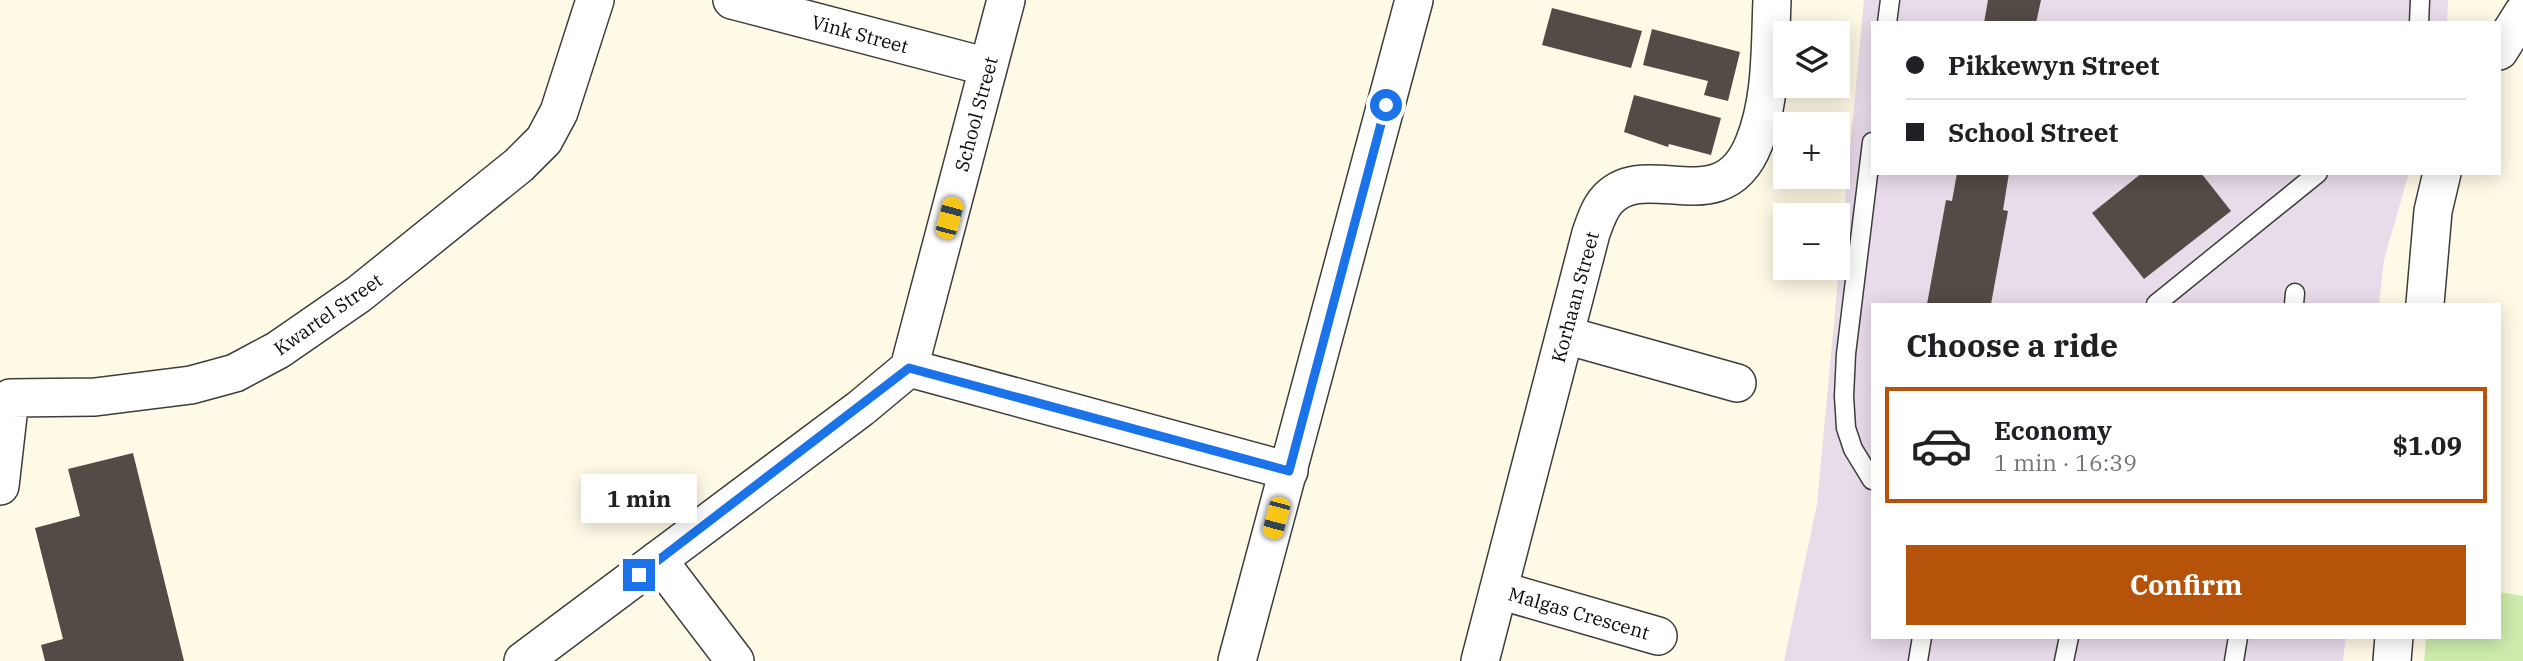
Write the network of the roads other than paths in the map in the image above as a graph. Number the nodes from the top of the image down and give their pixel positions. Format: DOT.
graph roads {
  1 [pos="595,0"];
  2 [pos="732,0"];
  3 [pos="1006,0"];
  4 [pos="1414,0"];
  5 [pos="1772,0"];
  6 [pos="1890,0"];
  7 [pos="2420,0"];
  8 [pos="2523,13"];
  9 [pos="1887,21"];
  10 [pos="2419,21"];
  11 [pos="2501,48"];
  12 [pos="988,67"];
  13 [pos="1871,150"];
  14 [pos="2316,175"];
  15 [pos="2442,175"];
  16 [pos="2157,303"];
  17 [pos="2425,303"];
  18 [pos="1565,335"];
  19 [pos="909,368"];
  20 [pos="1737,383"];
  21 [pos="5,394"];
  22 [pos="1289,471"];
  23 [pos="1871,478"];
  24 [pos="0,486"];
  25 [pos="658,560"];
  26 [pos="1499,590"];
  27 [pos="1658,636"];
  28 [pos="1922,639"];
  29 [pos="2069,639"];
  30 [pos="2238,639"];
  31 [pos="2394,639"];
  32 [pos="523,661"];
  33 [pos="735,661"];
  34 [pos="1237,661"];
  35 [pos="1480,661"];
  36 [pos="1918,661"];
  37 [pos="2064,661"];
  38 [pos="2234,661"];
  39 [pos="2392,661"];
  1 -- 21 [label="street, Kwartel Street"];
  2 -- 12 [label="street, Vink Street"];
  3 -- 12 [label="street, School Street"];
  4 -- 22 [label="street"];
  5 -- 18 [label="street, Korhaan Street"];
  6 -- 9 [label="lane"];
  7 -- 10 [label="lane"];
  8 -- 11 [label="street"];
  12 -- 19 [label="street, School Street"];
  13 -- 23 [label="lane"];
  14 -- 16 [label="lane"];
  15 -- 17 [label="street"];
  18 -- 20 [label="street"];
  18 -- 26 [label="street, Korhaan Street"];
  19 -- 22 [label="street"];
  19 -- 25 [label="street"];
  21 -- 24 [label="street, Kwartel Street"];
  22 -- 34 [label="street"];
  25 -- 32 [label="street"];
  25 -- 33 [label="street"];
  26 -- 27 [label="street, Malgas Crescent"];
  26 -- 35 [label="street, Korhaan Street"];
  28 -- 36 [label="lane"];
  29 -- 37 [label="lane"];
  30 -- 38 [label="lane"];
  31 -- 39 [label="street"];
}
